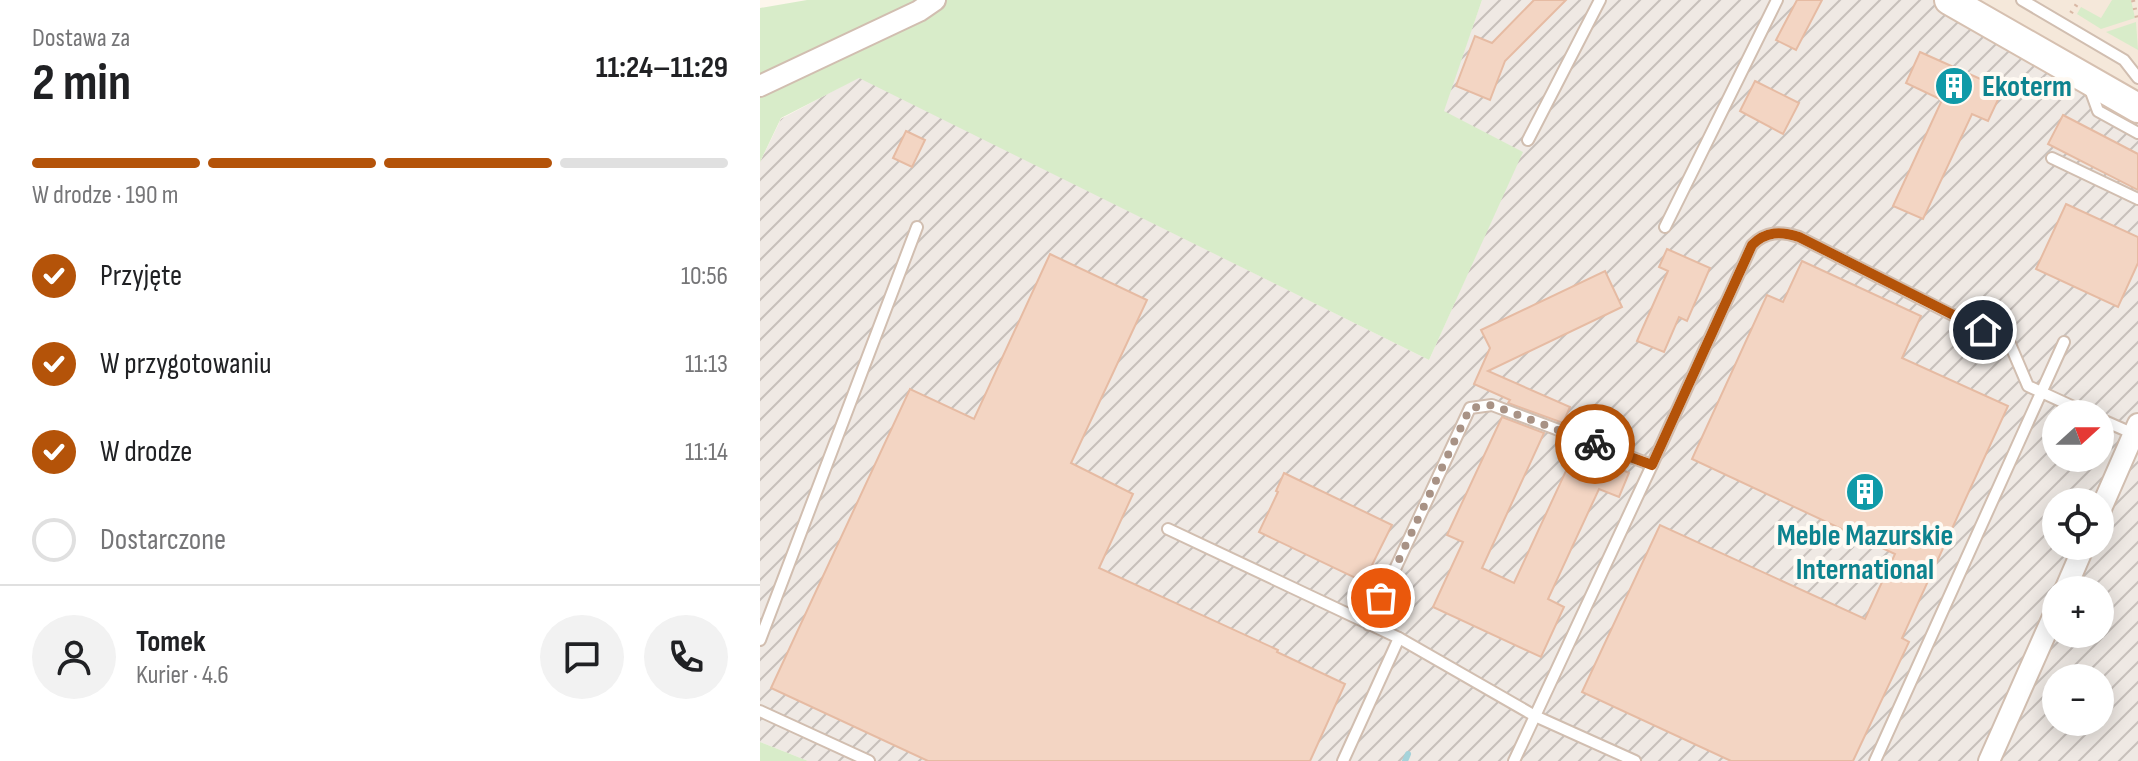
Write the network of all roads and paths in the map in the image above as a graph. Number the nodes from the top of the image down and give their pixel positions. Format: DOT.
graph roads {
  1 [pos="935,0"];
  2 [pos="1600,0"];
  3 [pos="1777,0"];
  4 [pos="1949,0"];
  5 [pos="2022,0"];
  6 [pos="2133,0"];
  7 [pos="2077,4"];
  8 [pos="2071,13"];
  9 [pos="2138,23"];
  10 [pos="2086,77"];
  11 [pos="2138,78"];
  12 [pos="760,86"];
  13 [pos="2138,108"];
  14 [pos="2138,133"];
  15 [pos="1528,140"];
  16 [pos="2052,158"];
  17 [pos="2138,199"];
  18 [pos="917,227"];
  19 [pos="1665,227"];
  20 [pos="2064,342"];
  21 [pos="2042,393"];
  22 [pos="2058,400"];
  23 [pos="2114,423"];
  24 [pos="2136,429"];
  25 [pos="1652,465"];
  26 [pos="2110,488"];
  27 [pos="1168,529"];
  28 [pos="1369,625"];
  29 [pos="1399,638"];
  30 [pos="760,640"];
  31 [pos="2042,642"];
  32 [pos="760,711"];
  33 [pos="1535,716"];
  34 [pos="869,761"];
  35 [pos="1343,761"];
  36 [pos="1514,761"];
  37 [pos="1635,761"];
  38 [pos="1875,761"];
  39 [pos="1989,761"];
  1 -- 12 [label="street"];
  2 -- 15 [label="lane"];
  3 -- 19 [label="lane"];
  4 -- 10 [label="street"];
  5 -- 11 [label="lane"];
  6 -- 9 [label="path"];
  7 -- 8 [label="path"];
  10 -- 13 [label="street"];
  10 -- 14 [label="lane"];
  16 -- 17 [label="lane"];
  18 -- 30 [label="lane"];
  20 -- 21 [label="lane"];
  21 -- 22 [label="lane"];
  21 -- 25 [label="lane"];
  21 -- 38 [label="lane"];
  23 -- 24 [label="lane"];
  24 -- 26 [label="street"];
  25 -- 28 [label="lane"];
  25 -- 33 [label="lane"];
  27 -- 28 [label="lane"];
  28 -- 29 [label="lane"];
  29 -- 33 [label="lane"];
  29 -- 35 [label="lane"];
  31 -- 39 [label="street"];
  32 -- 34 [label="lane"];
  33 -- 36 [label="lane"];
  33 -- 37 [label="lane"];
}
